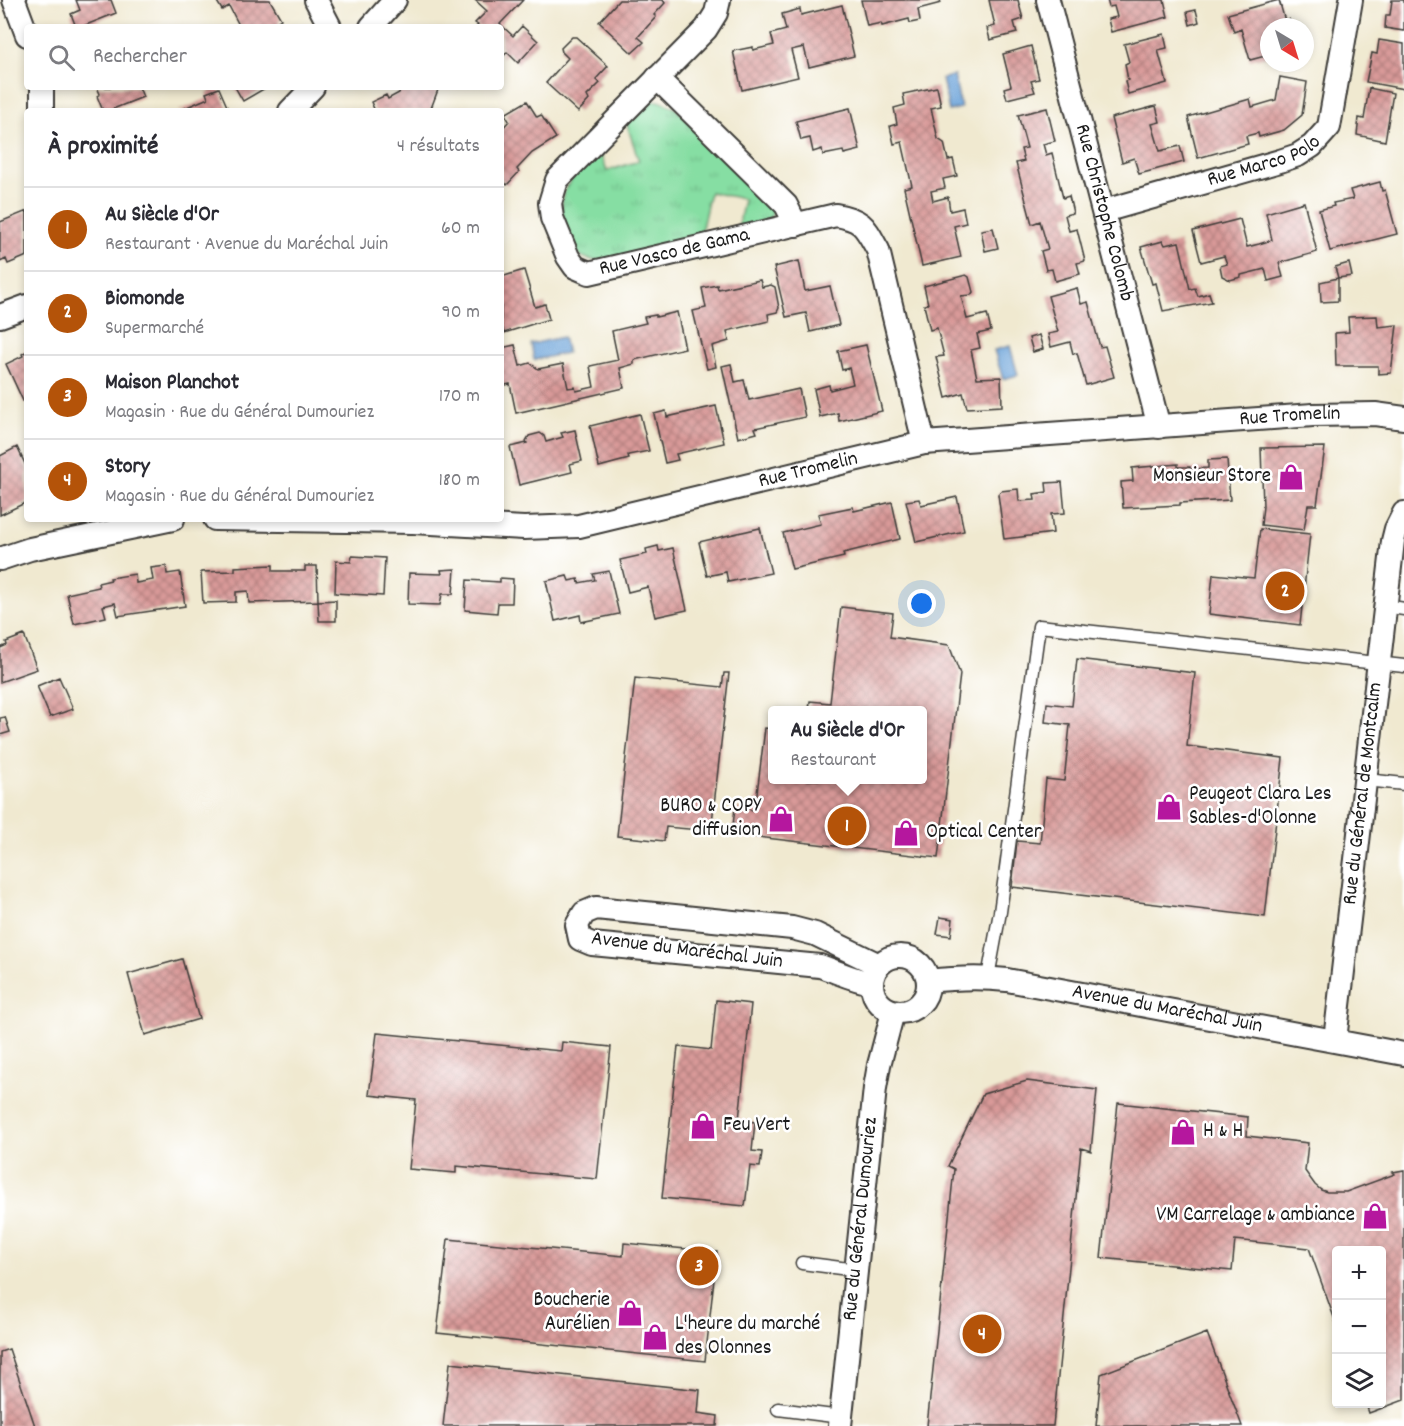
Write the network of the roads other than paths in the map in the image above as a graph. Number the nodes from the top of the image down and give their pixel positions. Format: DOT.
graph roads {
  1 [pos="14,0"];
  2 [pos="316,0"];
  3 [pos="395,0"];
  4 [pos="719,0"];
  5 [pos="1048,0"];
  6 [pos="1351,0"];
  7 [pos="328,24"];
  8 [pos="374,24"];
  9 [pos="24,27"];
  10 [pos="657,78"];
  11 [pos="42,90"];
  12 [pos="310,90"];
  13 [pos="42,108"];
  14 [pos="293,108"];
  15 [pos="1104,212"];
  16 [pos="796,225"];
  17 [pos="24,307"];
  18 [pos="0,316"];
  19 [pos="1404,418"];
  20 [pos="1159,427"];
  21 [pos="924,443"];
  22 [pos="1404,513"];
  23 [pos="159,522"];
  24 [pos="440,522"];
  25 [pos="0,559"];
  26 [pos="1395,608"];
  27 [pos="1379,664"];
  28 [pos="1403,665"];
  29 [pos="1366,780"];
  30 [pos="1404,784"];
  31 [pos="875,974"];
  32 [pos="988,978"];
  33 [pos="928,981"];
  34 [pos="893,1012"];
  35 [pos="1335,1041"];
  36 [pos="1404,1054"];
  37 [pos="802,1263"];
  38 [pos="856,1270"];
  39 [pos="778,1409"];
  40 [pos="841,1422"];
  1 -- 9 [label="street"];
  2 -- 7 [label="street"];
  3 -- 8 [label="street"];
  4 -- 10 [label="street, Rue Vasco de Gama"];
  5 -- 15 [label="street, Rue Christophe Colomb"];
  6 -- 15 [label="street, Rue Marco Polo"];
  10 -- 16 [label="street"];
  10 -- 16 [label="street, Rue Vasco de Gama"];
  11 -- 13 [label="street"];
  12 -- 14 [label="street"];
  15 -- 20 [label="street, Rue Christophe Colomb"];
  16 -- 21 [label="street, Rue Vasco de Gama"];
  17 -- 18 [label="street"];
  19 -- 20 [label="street, Rue Tromelin"];
  20 -- 21 [label="street, Rue Tromelin"];
  21 -- 24 [label="street, Rue Tromelin"];
  22 -- 26 [label="street, Rue du Général de Montcalm"];
  23 -- 25 [label="street"];
  26 -- 27 [label="street, Rue du Général de Montcalm"];
  27 -- 28 [label="lane"];
  27 -- 29 [label="street, Rue du Général de Montcalm"];
  27 -- 32 [label="lane"];
  29 -- 30 [label="lane"];
  29 -- 35 [label="street, Rue du Général de Montcalm"];
  31 -- 31 [label="street, Avenue du Maréchal Juin"];
  31 -- 33 [label="street"];
  31 -- 34 [label="street"];
  32 -- 33 [label="street, Avenue du Maréchal Juin"];
  32 -- 35 [label="street, Avenue du Maréchal Juin"];
  33 -- 34 [label="street"];
  34 -- 38 [label="street, Rue du Général Dumouriez"];
  35 -- 36 [label="street, Avenue du Maréchal Juin"];
  37 -- 38 [label="lane"];
  38 -- 40 [label="street, Rue du Général Dumouriez"];
  39 -- 40 [label="lane"];
}
